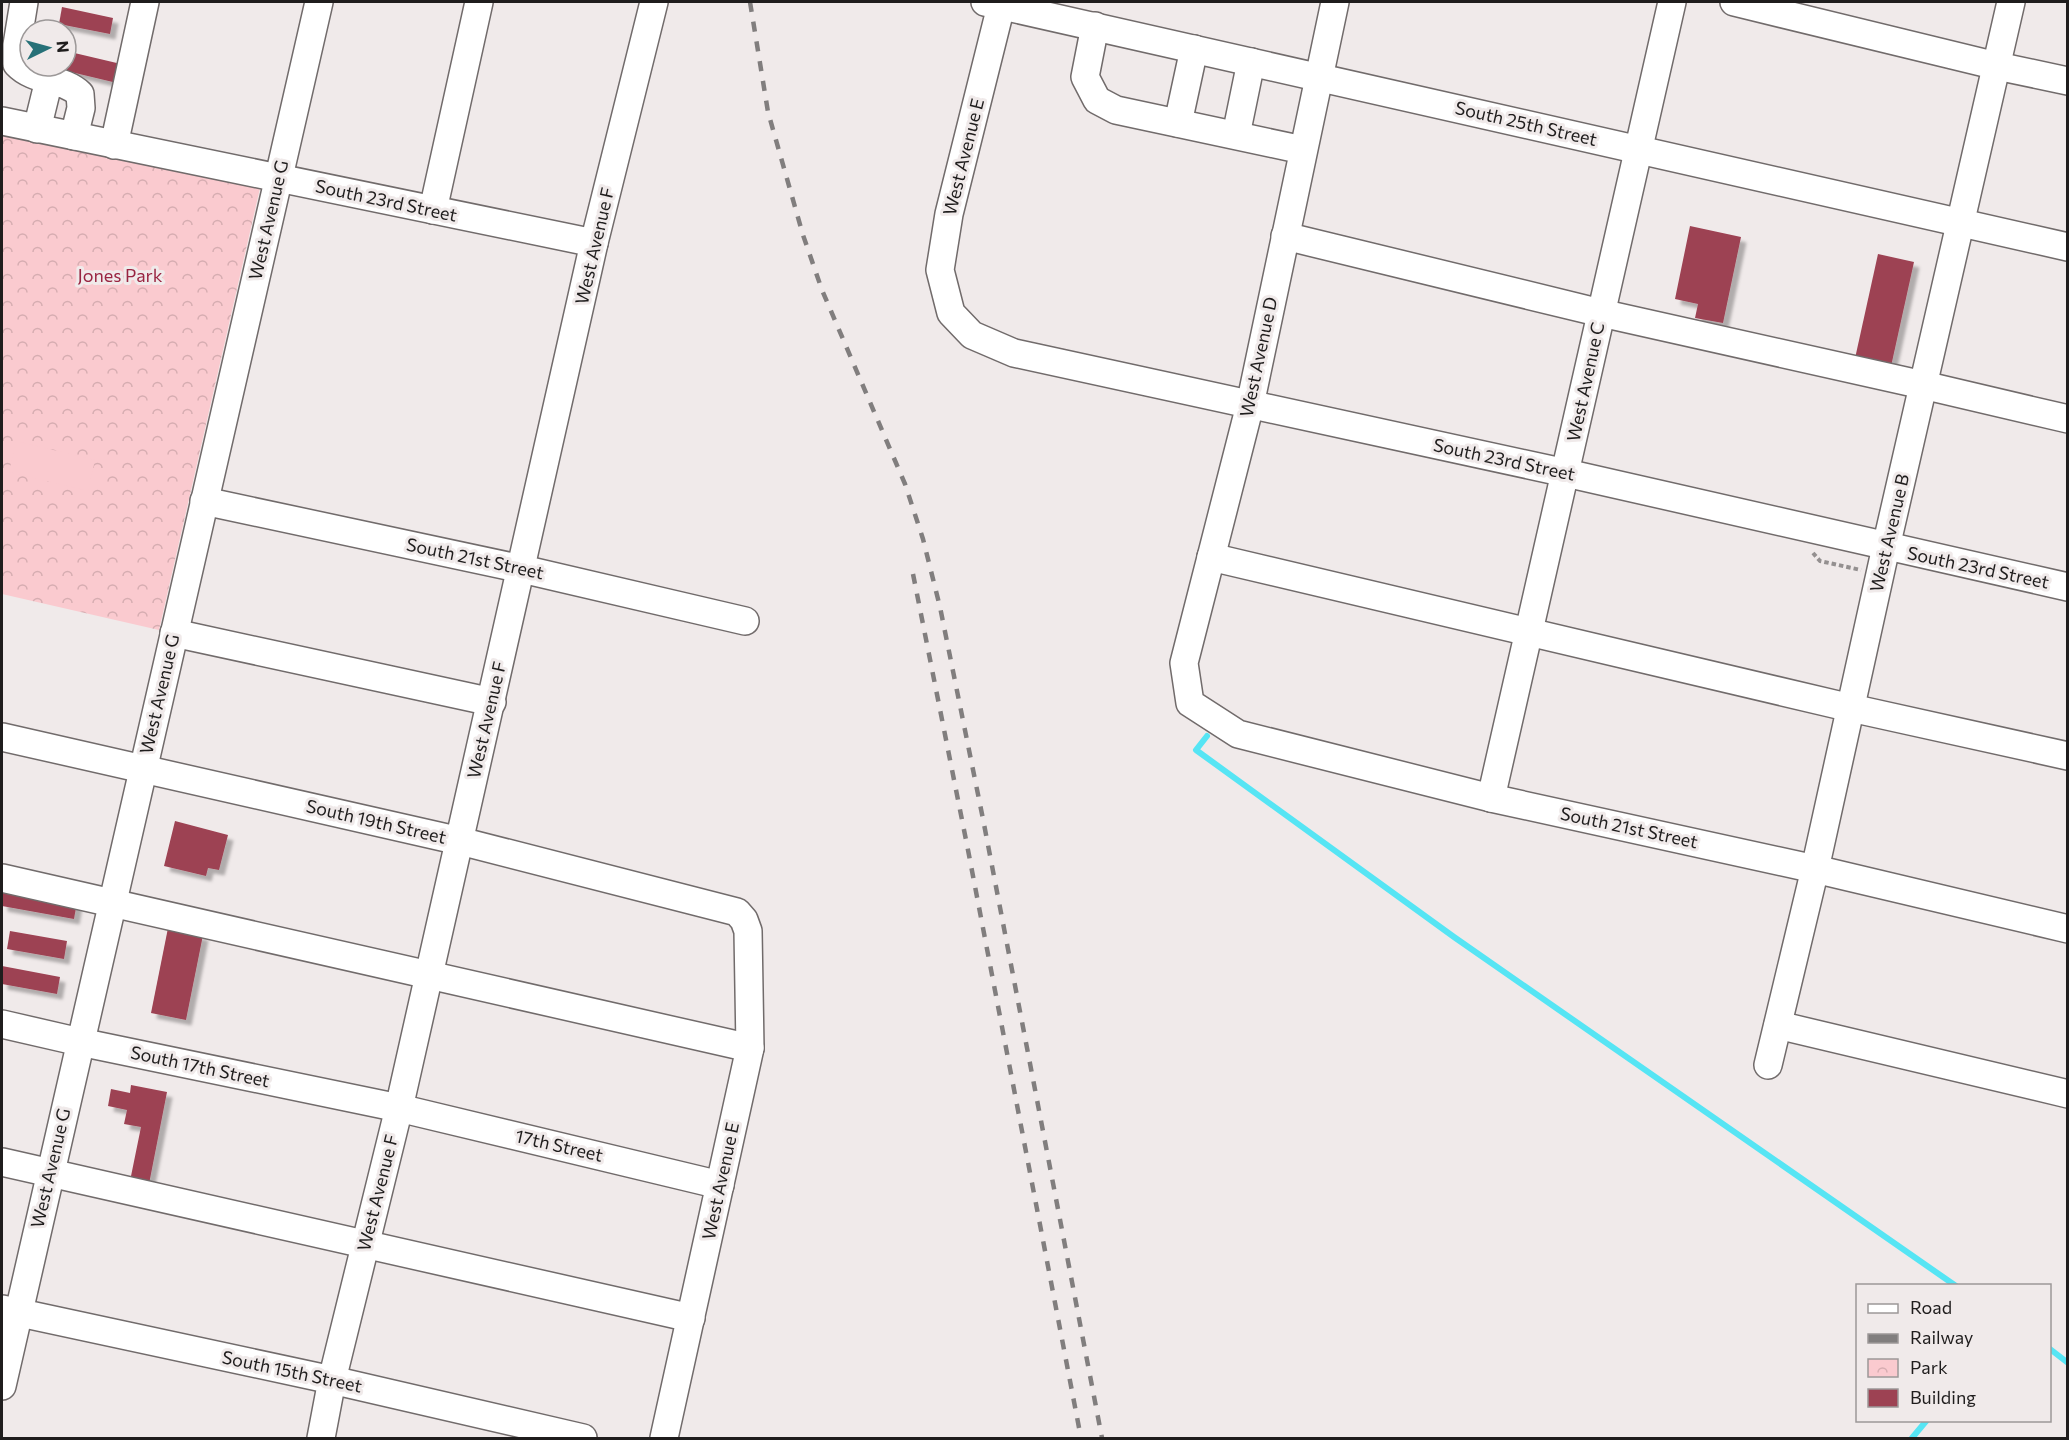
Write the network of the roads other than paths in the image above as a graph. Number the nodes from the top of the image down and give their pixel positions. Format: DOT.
graph roads {
  1 [pos="145,2"];
  2 [pos="318,2"];
  3 [pos="479,2"];
  4 [pos="654,2"];
  5 [pos="1335,2"];
  6 [pos="1672,2"];
  7 [pos="1734,2"];
  8 [pos="2011,2"];
  9 [pos="996,3"];
  10 [pos="16,7"];
  11 [pos="1095,27"];
  12 [pos="1194,49"];
  13 [pos="1251,62"];
  14 [pos="1997,66"];
  15 [pos="1318,77"];
  16 [pos="49,80"];
  17 [pos="2067,81"];
  18 [pos="2,122"];
  19 [pos="1178,123"];
  20 [pos="37,129"];
  21 [pos="1236,135"];
  22 [pos="74,136"];
  23 [pos="114,145"];
  24 [pos="1637,149"];
  25 [pos="1303,150"];
  26 [pos="278,179"];
  27 [pos="433,210"];
  28 [pos="1960,223"];
  29 [pos="1285,236"];
  30 [pos="594,243"];
  31 [pos="2067,247"];
  32 [pos="951,313"];
  33 [pos="1601,313"];
  34 [pos="1923,385"];
  35 [pos="1250,405"];
  36 [pos="2067,419"];
  37 [pos="1566,473"];
  38 [pos="204,501"];
  39 [pos="1886,547"];
  40 [pos="1211,557"];
  41 [pos="522,569"];
  42 [pos="2067,587"];
  43 [pos="745,621"];
  44 [pos="174,633"];
  45 [pos="1529,633"];
  46 [pos="492,702"];
  47 [pos="1197,708"];
  48 [pos="1851,708"];
  49 [pos="2,737"];
  50 [pos="2067,756"];
  51 [pos="143,770"];
  52 [pos="1491,798"];
  53 [pos="460,841"];
  54 [pos="1815,869"];
  55 [pos="2,878"];
  56 [pos="112,903"];
  57 [pos="744,920"];
  58 [pos="2067,929"];
  59 [pos="429,975"];
  60 [pos="2,1024"];
  61 [pos="1778,1025"];
  62 [pos="80,1042"];
  63 [pos="750,1048"];
  64 [pos="1768,1065"];
  65 [pos="2067,1094"];
  66 [pos="399,1108"];
  67 [pos="2,1162"];
  68 [pos="50,1173"];
  69 [pos="720,1185"];
  70 [pos="366,1244"];
  71 [pos="10,1311"];
  72 [pos="690,1318"];
  73 [pos="332,1380"];
  74 [pos="2,1386"];
  75 [pos="321,1438"];
  76 [pos="583,1438"];
  77 [pos="664,1438"];
  1 -- 23 [label="street"];
  2 -- 26 [label="street, West Avenue G"];
  3 -- 27 [label="street"];
  4 -- 30 [label="street, West Avenue F"];
  5 -- 15 [label="street, West Avenue D"];
  6 -- 24 [label="street, West Avenue C"];
  7 -- 14 [label="street"];
  8 -- 14 [label="street, West Avenue B"];
  9 -- 11 [label="street, South 25th Street"];
  9 -- 32 [label="street, West Avenue E"];
  10 -- 16 [label="street"];
  11 -- 12 [label="street, South 25th Street"];
  11 -- 19 [label="street"];
  12 -- 13 [label="street, South 25th Street"];
  12 -- 19 [label="street"];
  13 -- 15 [label="street, South 25th Street"];
  13 -- 21 [label="street"];
  14 -- 17 [label="street"];
  14 -- 28 [label="street, West Avenue B"];
  15 -- 24 [label="street, South 25th Street"];
  15 -- 25 [label="street, West Avenue D"];
  16 -- 20 [label="street"];
  16 -- 22 [label="street"];
  18 -- 20 [label="street, South 23rd Street"];
  19 -- 21 [label="street"];
  20 -- 22 [label="street, South 23rd Street"];
  21 -- 25 [label="street"];
  22 -- 23 [label="street, South 23rd Street"];
  23 -- 26 [label="street, South 23rd Street"];
  24 -- 28 [label="street, South 25th Street"];
  24 -- 33 [label="street, West Avenue C"];
  25 -- 29 [label="street, West Avenue D"];
  26 -- 27 [label="street, South 23rd Street"];
  26 -- 38 [label="street, West Avenue G"];
  27 -- 30 [label="street, South 23rd Street"];
  28 -- 31 [label="street, South 25th Street"];
  28 -- 34 [label="street, West Avenue B"];
  29 -- 33 [label="street"];
  29 -- 35 [label="street, West Avenue D"];
  30 -- 41 [label="street, West Avenue F"];
  32 -- 35 [label="street, South 23rd Street"];
  33 -- 34 [label="street"];
  33 -- 37 [label="street, West Avenue C"];
  34 -- 36 [label="street"];
  34 -- 39 [label="street, West Avenue B"];
  35 -- 37 [label="street, South 23rd Street"];
  35 -- 40 [label="street, West Avenue D"];
  37 -- 39 [label="street, South 23rd Street"];
  37 -- 45 [label="street, West Avenue C"];
  38 -- 41 [label="street, South 21st Street"];
  38 -- 44 [label="street, West Avenue G"];
  39 -- 42 [label="street, South 23rd Street"];
  39 -- 48 [label="street, West Avenue B"];
  40 -- 45 [label="street"];
  40 -- 47 [label="street, West Avenue D"];
  41 -- 43 [label="street, South 21st Street"];
  41 -- 46 [label="street, West Avenue F"];
  44 -- 46 [label="street"];
  44 -- 51 [label="street, West Avenue G"];
  45 -- 48 [label="street"];
  45 -- 52 [label="street, West Avenue C"];
  46 -- 53 [label="street, West Avenue F"];
  47 -- 52 [label="street, South 21st Street"];
  48 -- 50 [label="street"];
  48 -- 54 [label="street, West Avenue B"];
  49 -- 51 [label="street, South 19th Street"];
  51 -- 53 [label="street, South 19th Street"];
  51 -- 56 [label="street, West Avenue G"];
  52 -- 54 [label="street, South 21st Street"];
  53 -- 57 [label="street, South 19th Street"];
  53 -- 59 [label="street, West Avenue F"];
  54 -- 58 [label="street, South 21st Street"];
  54 -- 61 [label="street, West Avenue B"];
  55 -- 56 [label="street"];
  56 -- 59 [label="street"];
  56 -- 62 [label="street, West Avenue G"];
  57 -- 63 [label="street, West Avenue E"];
  59 -- 63 [label="street"];
  59 -- 66 [label="street, West Avenue F"];
  60 -- 62 [label="street, South 17th Street"];
  61 -- 64 [label="street, West Avenue B"];
  61 -- 65 [label="street"];
  62 -- 66 [label="street, South 17th Street"];
  62 -- 68 [label="street, West Avenue G"];
  63 -- 69 [label="street, West Avenue E"];
  66 -- 69 [label="street, 17th Street"];
  66 -- 70 [label="street, West Avenue F"];
  67 -- 68 [label="street"];
  68 -- 70 [label="street"];
  68 -- 71 [label="street, West Avenue G"];
  69 -- 72 [label="street, West Avenue E"];
  70 -- 72 [label="street"];
  70 -- 73 [label="street, West Avenue F"];
  71 -- 73 [label="street, South 15th Street"];
  71 -- 74 [label="street, West Avenue G"];
  72 -- 77 [label="street, West Avenue E"];
  73 -- 75 [label="street, West Avenue F"];
  73 -- 76 [label="street, South 15th Street"];
}
